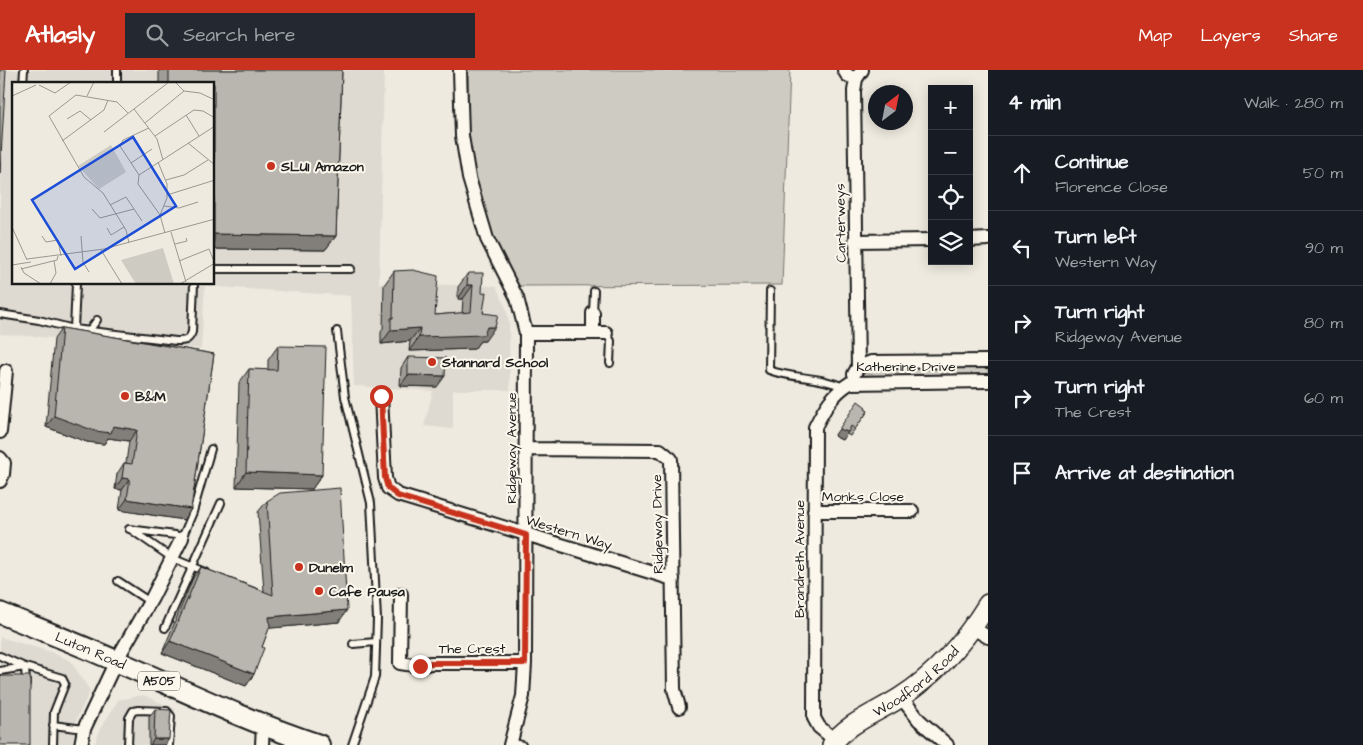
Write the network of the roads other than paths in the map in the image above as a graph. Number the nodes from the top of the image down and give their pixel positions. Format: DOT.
graph roads {
  1 [pos="460,70"];
  2 [pos="844,70"];
  3 [pos="859,75"];
  4 [pos="988,239"];
  5 [pos="928,240"];
  6 [pos="973,240"];
  7 [pos="855,241"];
  8 [pos="215,269"];
  9 [pos="351,269"];
  10 [pos="76,285"];
  11 [pos="194,285"];
  12 [pos="594,291"];
  13 [pos="770,292"];
  14 [pos="593,313"];
  15 [pos="0,314"];
  16 [pos="97,320"];
  17 [pos="74,329"];
  18 [pos="89,331"];
  19 [pos="337,331"];
  20 [pos="526,333"];
  21 [pos="593,333"];
  22 [pos="606,333"];
  23 [pos="988,360"];
  24 [pos="610,362"];
  25 [pos="858,367"];
  26 [pos="6,371"];
  27 [pos="988,381"];
  28 [pos="846,385"];
  29 [pos="381,396"];
  30 [pos="0,432"];
  31 [pos="211,449"];
  32 [pos="526,449"];
  33 [pos="0,458"];
  34 [pos="0,482"];
  35 [pos="221,503"];
  36 [pos="814,511"];
  37 [pos="912,511"];
  38 [pos="526,535"];
  39 [pos="182,538"];
  40 [pos="172,558"];
  41 [pos="192,566"];
  42 [pos="216,575"];
  43 [pos="673,579"];
  44 [pos="118,581"];
  45 [pos="401,594"];
  46 [pos="150,602"];
  47 [pos="988,604"];
  48 [pos="0,613"];
  49 [pos="165,628"];
  50 [pos="981,632"];
  51 [pos="376,642"];
  52 [pos="353,644"];
  53 [pos="0,656"];
  54 [pos="116,661"];
  55 [pos="525,663"];
  56 [pos="25,667"];
  57 [pos="0,671"];
  58 [pos="26,696"];
  59 [pos="901,697"];
  60 [pos="679,707"];
  61 [pos="53,725"];
  62 [pos="263,725"];
  63 [pos="84,729"];
  64 [pos="833,742"];
  65 [pos="514,744"];
  66 [pos="53,745"];
  67 [pos="81,745"];
  68 [pos="128,745"];
  69 [pos="169,745"];
  70 [pos="262,745"];
  71 [pos="320,745"];
  72 [pos="352,745"];
  73 [pos="947,745"];
  1 -- 20 [label="street, Ridgeway Avenue"];
  2 -- 3 [label="street, Carterweys"];
  3 -- 7 [label="street, Carterweys"];
  4 -- 6 [label="street"];
  5 -- 7 [label="street"];
  7 -- 25 [label="street, Carterweys"];
  8 -- 9 [label="lane"];
  10 -- 17 [label="lane"];
  11 -- 18 [label="lane"];
  12 -- 14 [label="lane"];
  13 -- 28 [label="lane"];
  14 -- 21 [label="street"];
  15 -- 17 [label="lane"];
  16 -- 18 [label="lane"];
  17 -- 18 [label="lane"];
  19 -- 51 [label="lane"];
  20 -- 21 [label="street"];
  20 -- 32 [label="street, Ridgeway Avenue"];
  21 -- 22 [label="street"];
  22 -- 24 [label="lane"];
  23 -- 25 [label="street, Katherine Drive"];
  25 -- 28 [label="street, Katherine Drive"];
  26 -- 30 [label="street"];
  27 -- 28 [label="street, Katherine Drive"];
  28 -- 36 [label="street, Brandreth Avenue"];
  29 -- 38 [label="street, Western Way"];
  31 -- 39 [label="lane"];
  32 -- 38 [label="street, Ridgeway Avenue"];
  32 -- 43 [label="street, Ridgeway Drive"];
  33 -- 34 [label="street"];
  35 -- 41 [label="lane"];
  36 -- 37 [label="street, Monks Close"];
  36 -- 64 [label="street, Brandreth Avenue"];
  38 -- 43 [label="street, Western Way"];
  38 -- 55 [label="street, Ridgeway Avenue"];
  39 -- 40 [label="street"];
  39 -- 40 [label="lane"];
  40 -- 41 [label="lane"];
  40 -- 46 [label="street"];
  41 -- 42 [label="lane"];
  41 -- 49 [label="lane"];
  43 -- 60 [label="street, Ridgeway Drive"];
  44 -- 46 [label="lane"];
  45 -- 55 [label="street, The Crest"];
  46 -- 54 [label="street"];
  47 -- 50 [label="street, Woodford Road"];
  48 -- 54 [label="main road, Luton Road / A505"];
  50 -- 59 [label="street, Woodford Road"];
  51 -- 52 [label="lane"];
  51 -- 72 [label="lane"];
  53 -- 56 [label="lane"];
  54 -- 62 [label="main road, Luton Road / A505"];
  54 -- 63 [label="street"];
  55 -- 65 [label="street, Ridgeway Avenue"];
  56 -- 57 [label="lane"];
  56 -- 58 [label="lane"];
  56 -- 61 [label="lane"];
  59 -- 64 [label="street, Woodford Road"];
  59 -- 73 [label="street"];
  61 -- 63 [label="lane"];
  61 -- 66 [label="lane"];
  62 -- 70 [label="street"];
  62 -- 71 [label="main road, Luton Road / A505"];
  63 -- 67 [label="street"];
  68 -- 69 [label="lane"];
}
